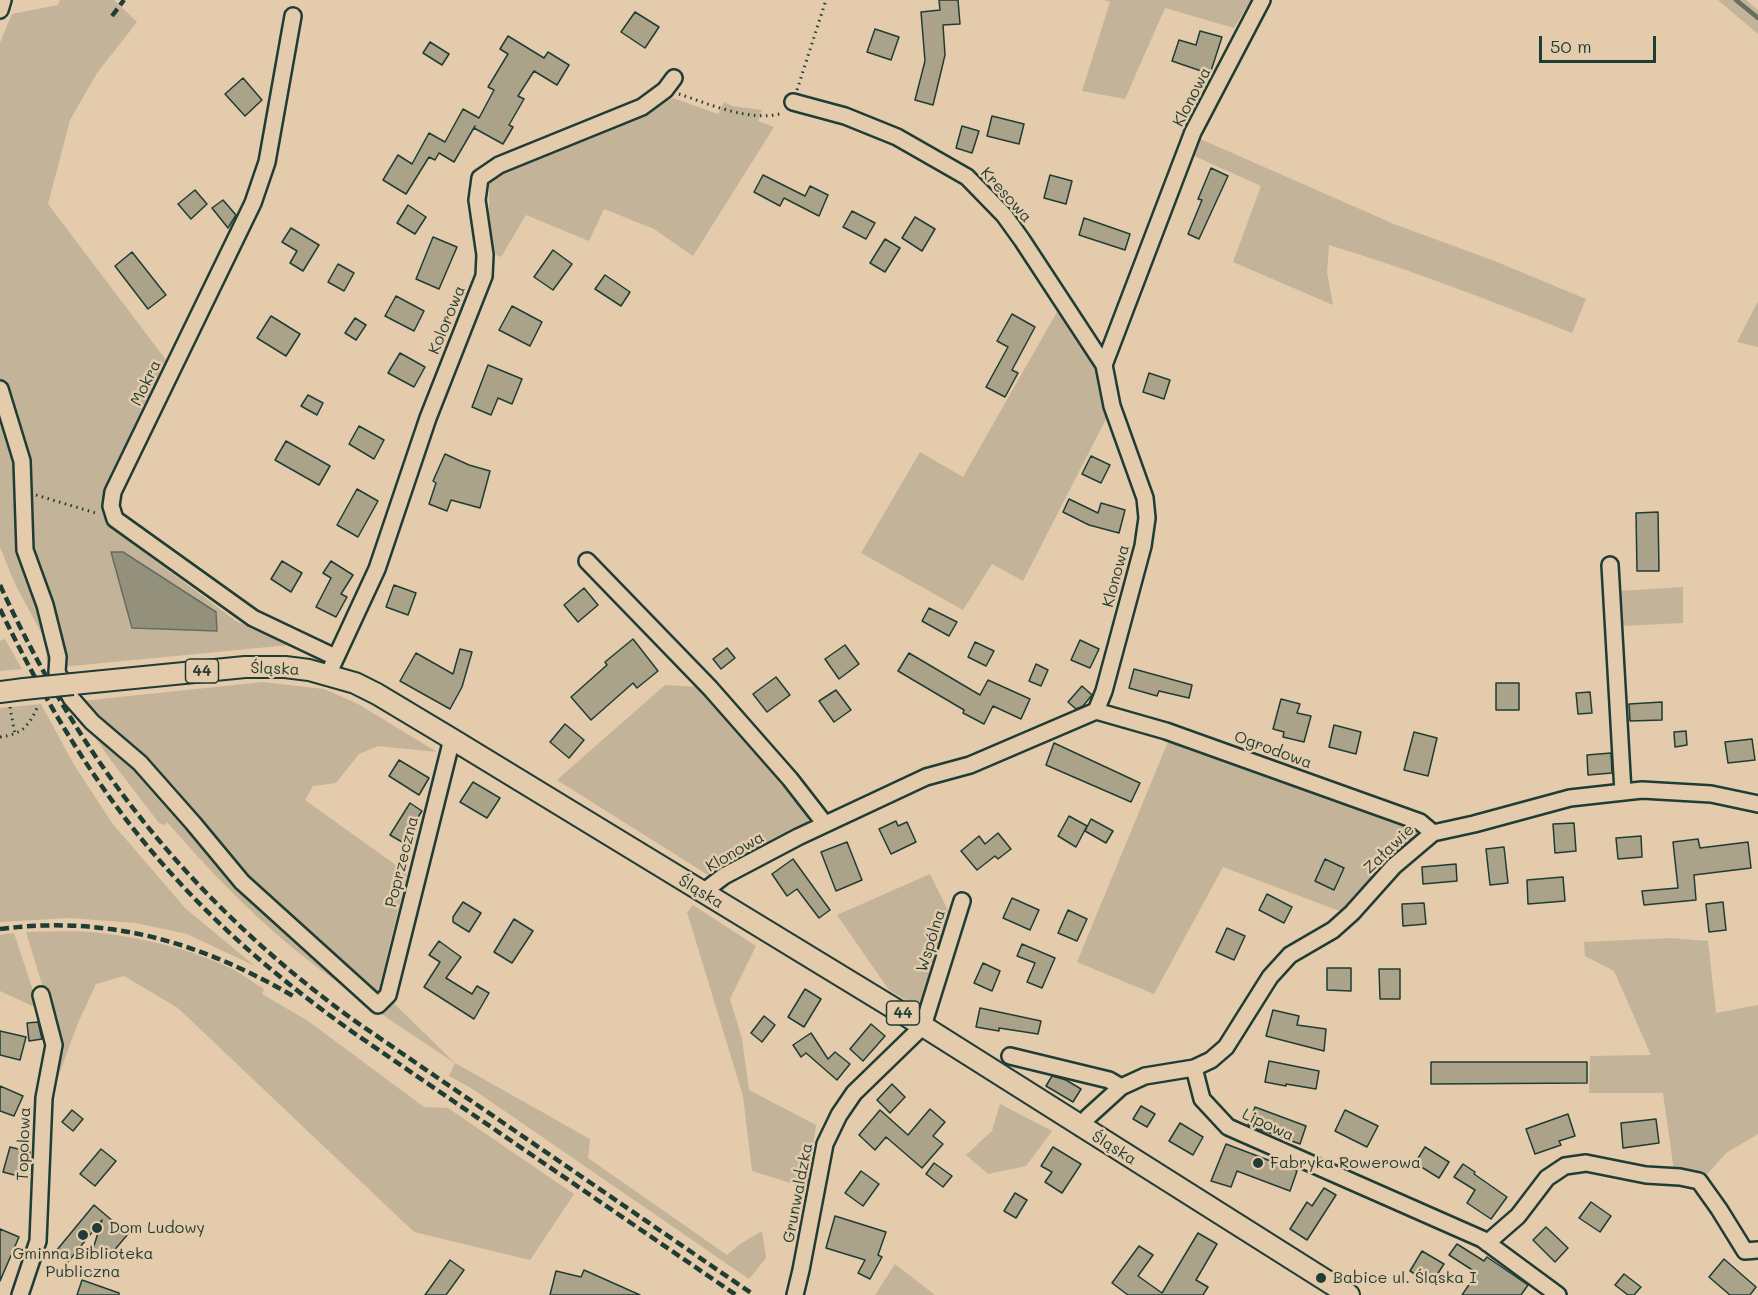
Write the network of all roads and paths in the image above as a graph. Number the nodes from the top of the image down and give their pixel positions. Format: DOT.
graph roads {
  1 [pos="3,0"];
  2 [pos="826,0"];
  3 [pos="1262,0"];
  4 [pos="0,10"];
  5 [pos="293,16"];
  6 [pos="670,84"];
  7 [pos="793,102"];
  8 [pos="1104,365"];
  9 [pos="0,388"];
  10 [pos="33,487"];
  11 [pos="115,519"];
  12 [pos="587,561"];
  13 [pos="1610,565"];
  14 [pos="333,666"];
  15 [pos="4,697"];
  16 [pos="37,708"];
  17 [pos="1096,711"];
  18 [pos="15,735"];
  19 [pos="0,737"];
  20 [pos="452,739"];
  21 [pos="1623,792"];
  22 [pos="1758,804"];
  23 [pos="825,824"];
  24 [pos="1433,832"];
  25 [pos="703,892"];
  26 [pos="962,901"];
  27 [pos="40,995"];
  28 [pos="923,1026"];
  29 [pos="1010,1056"];
  30 [pos="1194,1068"];
  31 [pos="1121,1087"];
  32 [pos="1081,1128"];
  33 [pos="1487,1243"];
  34 [pos="1758,1250"];
  35 [pos="20,1295"];
  36 [pos="795,1295"];
  37 [pos="1348,1295"];
  38 [pos="1558,1295"];
  1 -- 4 [label="street"];
  2 -- 7 [label="path"];
  3 -- 8 [label="street, Klonowa"];
  5 -- 11 [label="street, Mokra"];
  6 -- 7 [label="path"];
  6 -- 14 [label="street, Kolorowa"];
  7 -- 8 [label="street, Kresowa"];
  8 -- 17 [label="street, Klonowa"];
  9 -- 20 [label="street, Poprzeczna"];
  10 -- 11 [label="path"];
  11 -- 14 [label="street"];
  12 -- 23 [label="street"];
  13 -- 21 [label="street"];
  14 -- 15 [label="main road, Śląska / 44, bridge"];
  14 -- 20 [label="main road, Śląska / 44"];
  15 -- 18 [label="path"];
  16 -- 18 [label="path"];
  17 -- 23 [label="street, Klonowa"];
  17 -- 24 [label="street, Ogrodowa"];
  18 -- 19 [label="path"];
  20 -- 25 [label="main road, Śląska / 44"];
  21 -- 22 [label="street, Załawie"];
  21 -- 24 [label="street, Załawie"];
  23 -- 25 [label="street, Klonowa"];
  24 -- 30 [label="street, Załawie"];
  25 -- 28 [label="main road, Śląska / 44"];
  26 -- 28 [label="street, Wspólna"];
  27 -- 35 [label="street, Topolowa"];
  28 -- 32 [label="main road, Śląska / 44"];
  28 -- 36 [label="street, Grunwaldzka"];
  29 -- 31 [label="street"];
  30 -- 31 [label="street, Załawie"];
  30 -- 33 [label="street, Lipowa"];
  31 -- 32 [label="street, Załawie"];
  32 -- 37 [label="main road, Śląska / 44"];
  33 -- 34 [label="street"];
  33 -- 38 [label="street, Lipowa"];
}
